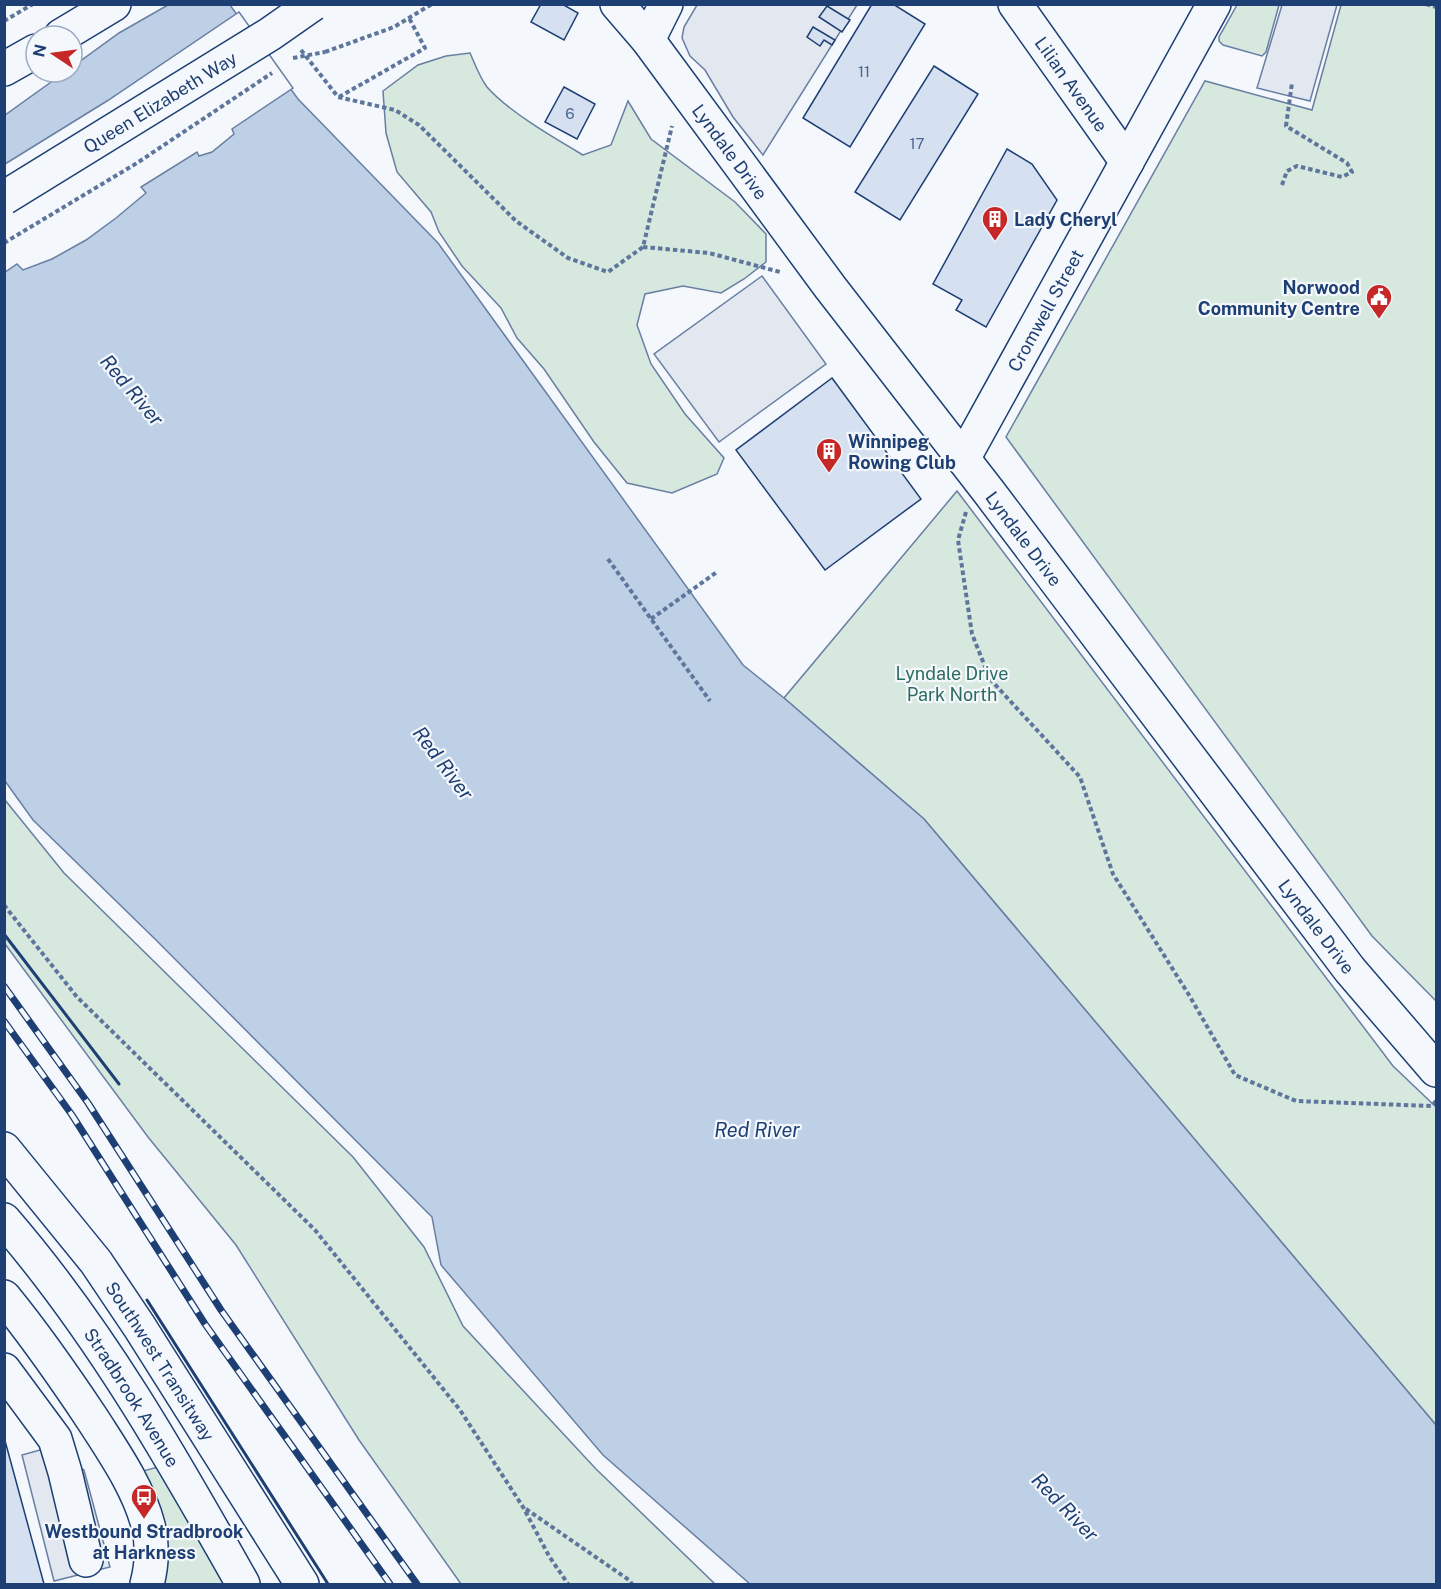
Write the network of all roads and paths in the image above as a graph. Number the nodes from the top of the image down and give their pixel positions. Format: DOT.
graph roads {
  1 [pos="33,4"];
  2 [pos="114,4"];
  3 [pos="313,4"];
  4 [pos="432,4"];
  5 [pos="617,4"];
  6 [pos="666,4"];
  7 [pos="1015,4"];
  8 [pos="1214,4"];
  9 [pos="1426,4"];
  10 [pos="1437,7"];
  11 [pos="409,18"];
  12 [pos="4,21"];
  13 [pos="81,24"];
  14 [pos="648,40"];
  15 [pos="295,42"];
  16 [pos="24,58"];
  17 [pos="284,64"];
  18 [pos="4,69"];
  19 [pos="275,71"];
  20 [pos="678,83"];
  21 [pos="1292,83"];
  22 [pos="338,97"];
  23 [pos="1127,162"];
  24 [pos="1282,185"];
  25 [pos="4,198"];
  26 [pos="4,243"];
  27 [pos="643,247"];
  28 [pos="810,258"];
  29 [pos="963,459"];
  30 [pos="989,492"];
  31 [pos="608,559"];
  32 [pos="717,572"];
  33 [pos="651,619"];
  34 [pos="710,701"];
  35 [pos="4,905"];
  36 [pos="1437,1070"];
  37 [pos="1437,1101"];
  38 [pos="4,1149"];
  39 [pos="4,1220"];
  40 [pos="5,1300"];
  41 [pos="4,1370"];
  42 [pos="523,1507"];
  43 [pos="86,1560"];
  44 [pos="147,1584"];
  45 [pos="243,1584"];
  46 [pos="302,1584"];
  47 [pos="568,1584"];
  48 [pos="632,1584"];
  1 -- 12 [label="path"];
  2 -- 13 [label="main road"];
  3 -- 25 [label="main road, Queen Elizabeth Way, bridge"];
  4 -- 11 [label="path"];
  5 -- 14 [label="main road, Lyndale Drive"];
  6 -- 14 [label="main road"];
  7 -- 23 [label="main road, Lilian Avenue"];
  8 -- 23 [label="main road, Cromwell Street"];
  9 -- 10 [label="path"];
  11 -- 17 [label="path, bridge"];
  11 -- 22 [label="path"];
  14 -- 20 [label="main road, Lyndale Drive"];
  15 -- 22 [label="path"];
  16 -- 18 [label="main road"];
  19 -- 26 [label="path, bridge"];
  20 -- 27 [label="path"];
  20 -- 28 [label="main road, Lyndale Drive"];
  21 -- 24 [label="path"];
  22 -- 27 [label="path"];
  23 -- 29 [label="main road, Cromwell Street"];
  27 -- 28 [label="path"];
  28 -- 29 [label="main road, Lyndale Drive"];
  29 -- 30 [label="main road, Lyndale Drive"];
  30 -- 36 [label="main road, Lyndale Drive"];
  30 -- 37 [label="path"];
  31 -- 33 [label="path"];
  32 -- 33 [label="path"];
  33 -- 34 [label="path"];
  35 -- 42 [label="path"];
  38 -- 46 [label="main road, Southwest Transitway"];
  39 -- 45 [label="main road, Stradbrook Avenue"];
  40 -- 44 [label="main road"];
  41 -- 43 [label="main road"];
  42 -- 47 [label="path"];
  42 -- 48 [label="path"];
}
